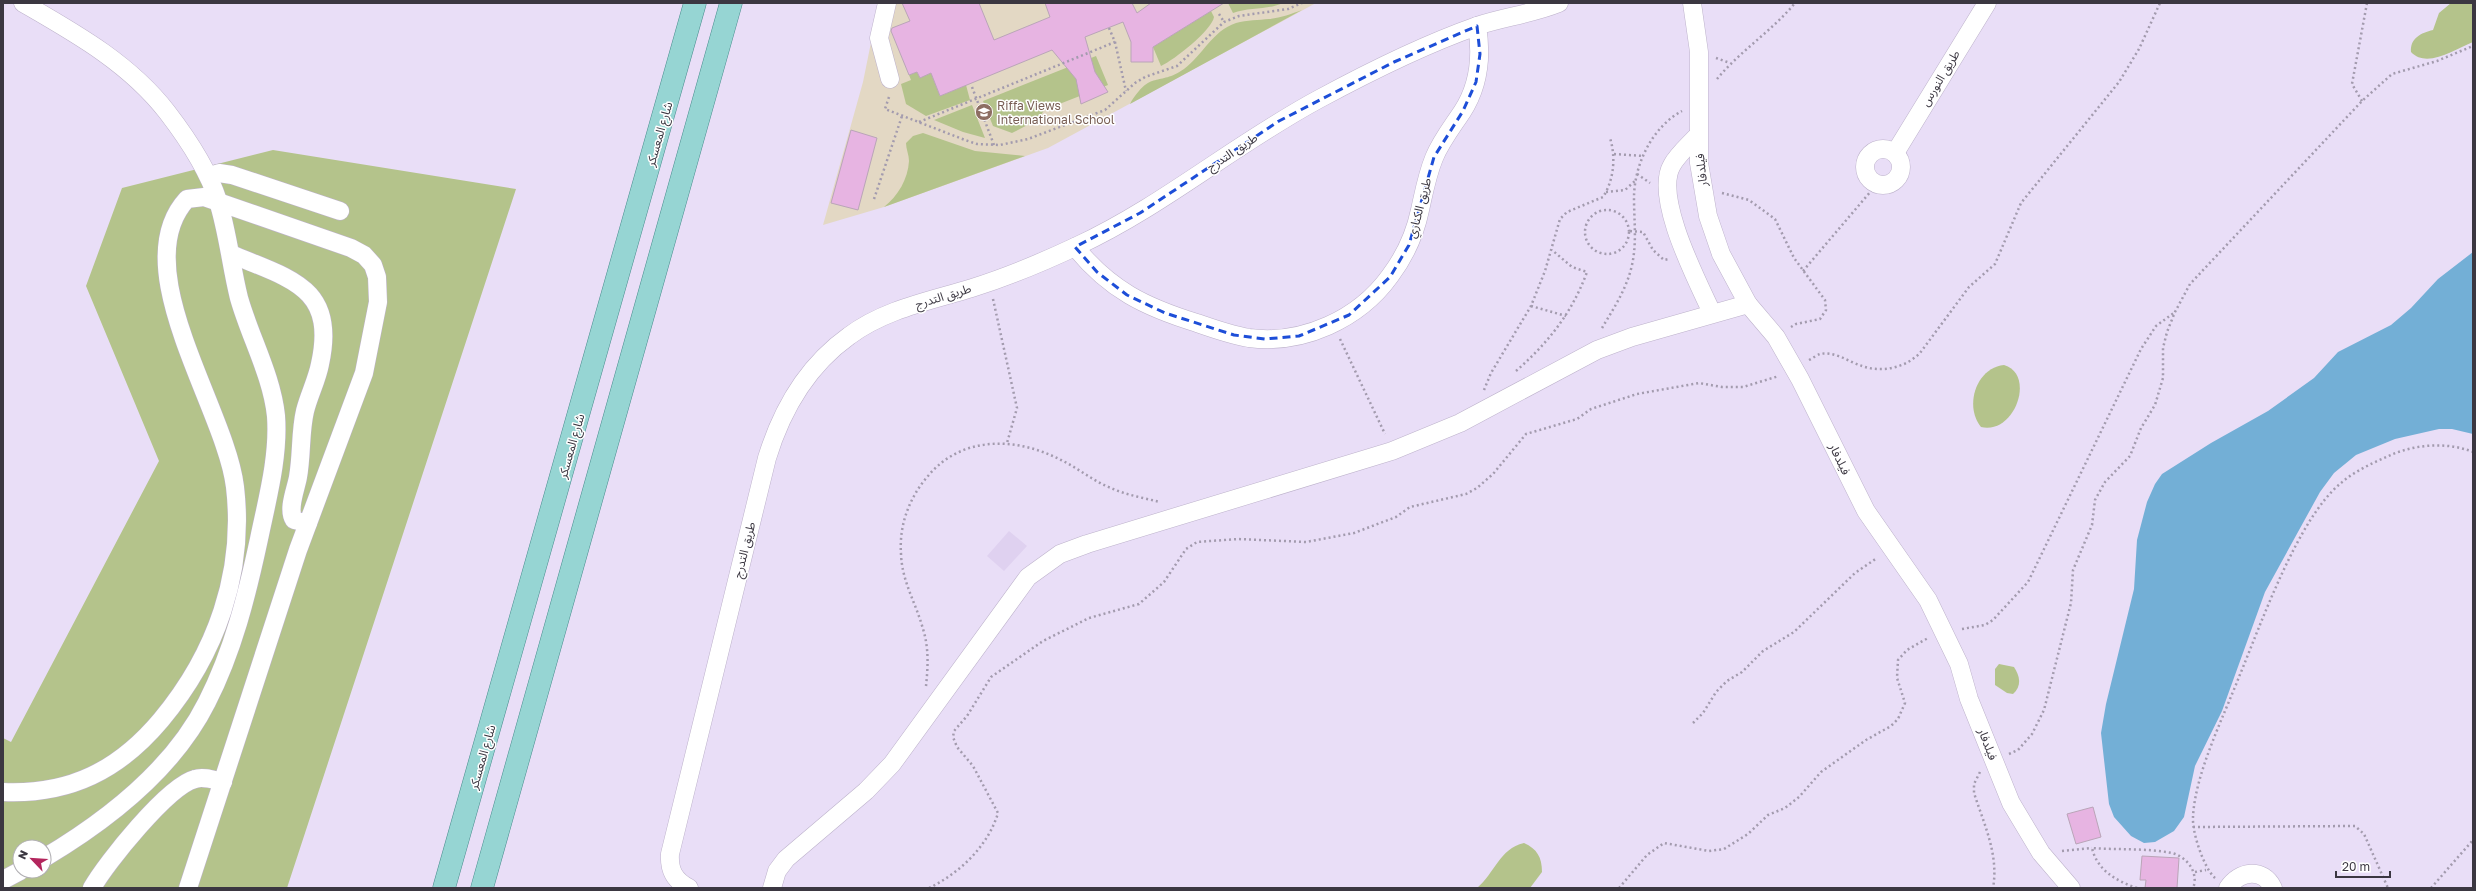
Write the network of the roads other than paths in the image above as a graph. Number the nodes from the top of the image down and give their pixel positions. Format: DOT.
graph roads {
  1 [pos="23,3"];
  2 [pos="695,3"];
  3 [pos="731,3"];
  4 [pos="887,3"];
  5 [pos="1559,3"];
  6 [pos="1692,3"];
  7 [pos="1987,3"];
  8 [pos="1477,26"];
  9 [pos="890,79"];
  10 [pos="1698,135"];
  11 [pos="1895,154"];
  12 [pos="208,176"];
  13 [pos="218,200"];
  14 [pos="340,211"];
  15 [pos="1075,248"];
  16 [pos="230,254"];
  17 [pos="1748,304"];
  18 [pos="1712,313"];
  19 [pos="308,523"];
  20 [pos="223,782"];
  21 [pos="3,792"];
  22 [pos="52,853"];
  23 [pos="12,875"];
  24 [pos="3,880"];
  25 [pos="682,883"];
  26 [pos="2224,886"];
  27 [pos="92,888"];
  28 [pos="188,888"];
  29 [pos="444,888"];
  30 [pos="482,888"];
  31 [pos="772,888"];
  32 [pos="2071,888"];
  33 [pos="2274,888"];
  1 -- 12 [label="street"];
  2 -- 29 [label="main road, شارع المعسكر"];
  3 -- 30 [label="main road"];
  4 -- 9 [label="street"];
  5 -- 8 [label="street, طريق التدرج"];
  6 -- 10 [label="street, فيلدفار"];
  7 -- 11 [label="street, طريق النورس"];
  8 -- 15 [label="street, طريق التدرج"];
  8 -- 15 [label="street, طريق الكناري"];
  10 -- 17 [label="street, فيلدفار"];
  10 -- 18 [label="street"];
  11 -- 11 [label="street"];
  12 -- 13 [label="street"];
  12 -- 14 [label="street"];
  13 -- 16 [label="street"];
  13 -- 19 [label="street"];
  13 -- 21 [label="street"];
  15 -- 25 [label="street, طريق التدرج"];
  16 -- 19 [label="street"];
  16 -- 22 [label="street"];
  17 -- 18 [label="street"];
  17 -- 32 [label="street, فيلدفار"];
  18 -- 31 [label="street"];
  19 -- 20 [label="street"];
  20 -- 27 [label="street"];
  20 -- 28 [label="street"];
  23 -- 24 [label="street"];
  26 -- 33 [label="street"];
}
